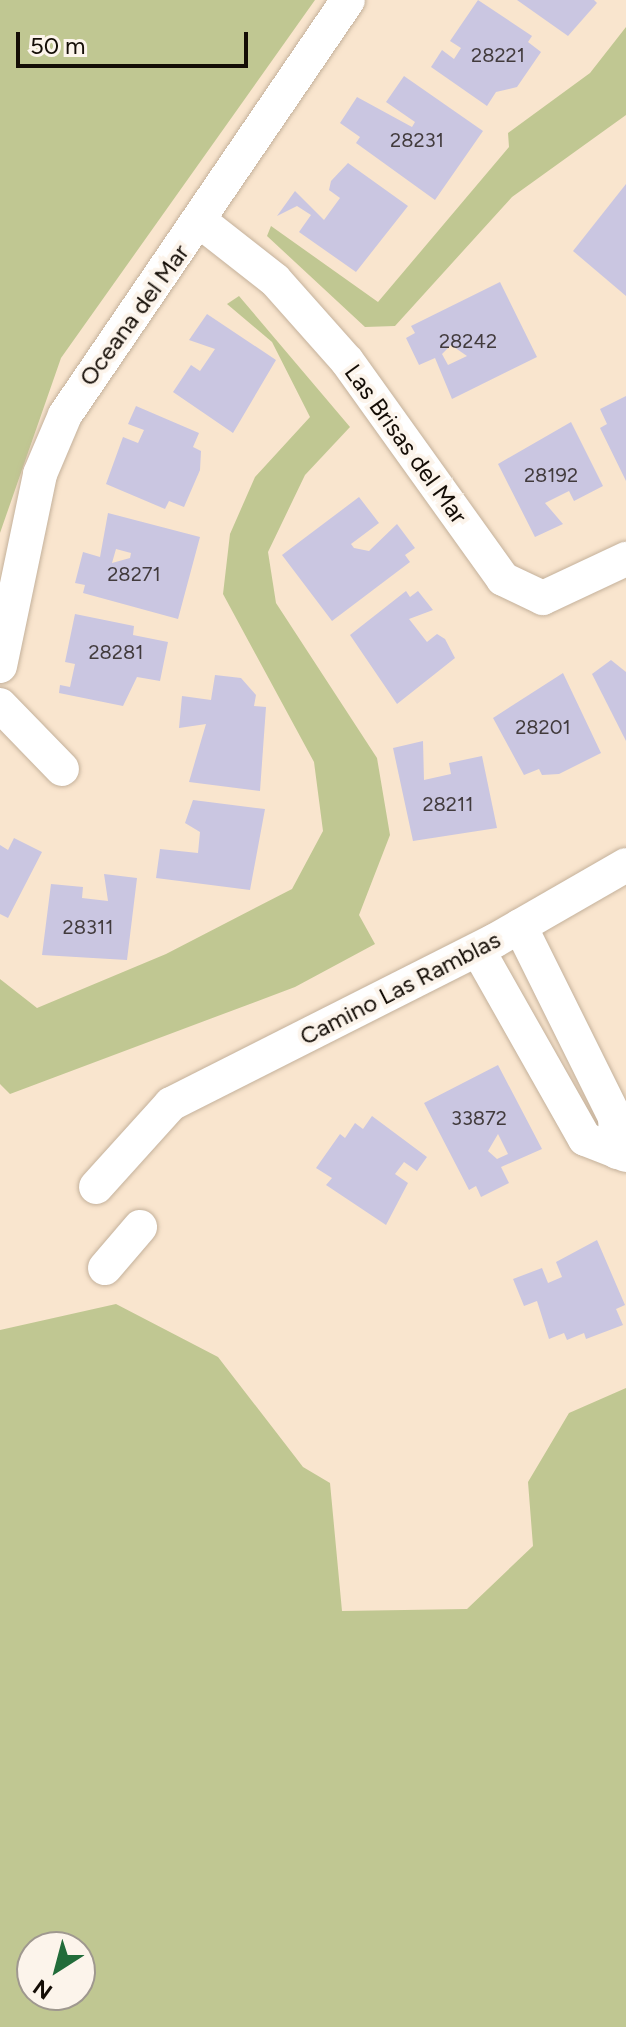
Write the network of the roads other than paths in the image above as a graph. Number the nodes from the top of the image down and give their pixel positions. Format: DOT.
graph roads {
  1 [pos="348,0"];
  2 [pos="201,222"];
  3 [pos="626,559"];
  4 [pos="0,666"];
  5 [pos="0,705"];
  6 [pos="62,769"];
  7 [pos="626,865"];
  8 [pos="520,926"];
  9 [pos="478,950"];
  10 [pos="596,1082"];
  11 [pos="565,1098"];
  12 [pos="622,1154"];
  13 [pos="96,1187"];
  14 [pos="140,1227"];
  15 [pos="105,1268"];
  1 -- 2 [label="street, Oceana del Mar"];
  2 -- 3 [label="street, Las Brisas del Mar"];
  2 -- 4 [label="street, Oceana del Mar"];
  5 -- 6 [label="street"];
  7 -- 8 [label="street, Camino Las Ramblas"];
  8 -- 9 [label="street, Camino Las Ramblas"];
  8 -- 10 [label="street"];
  9 -- 11 [label="street"];
  9 -- 13 [label="street, Camino Las Ramblas"];
  10 -- 11 [label="street"];
  10 -- 12 [label="street"];
  11 -- 12 [label="street"];
  14 -- 15 [label="street"];
}
